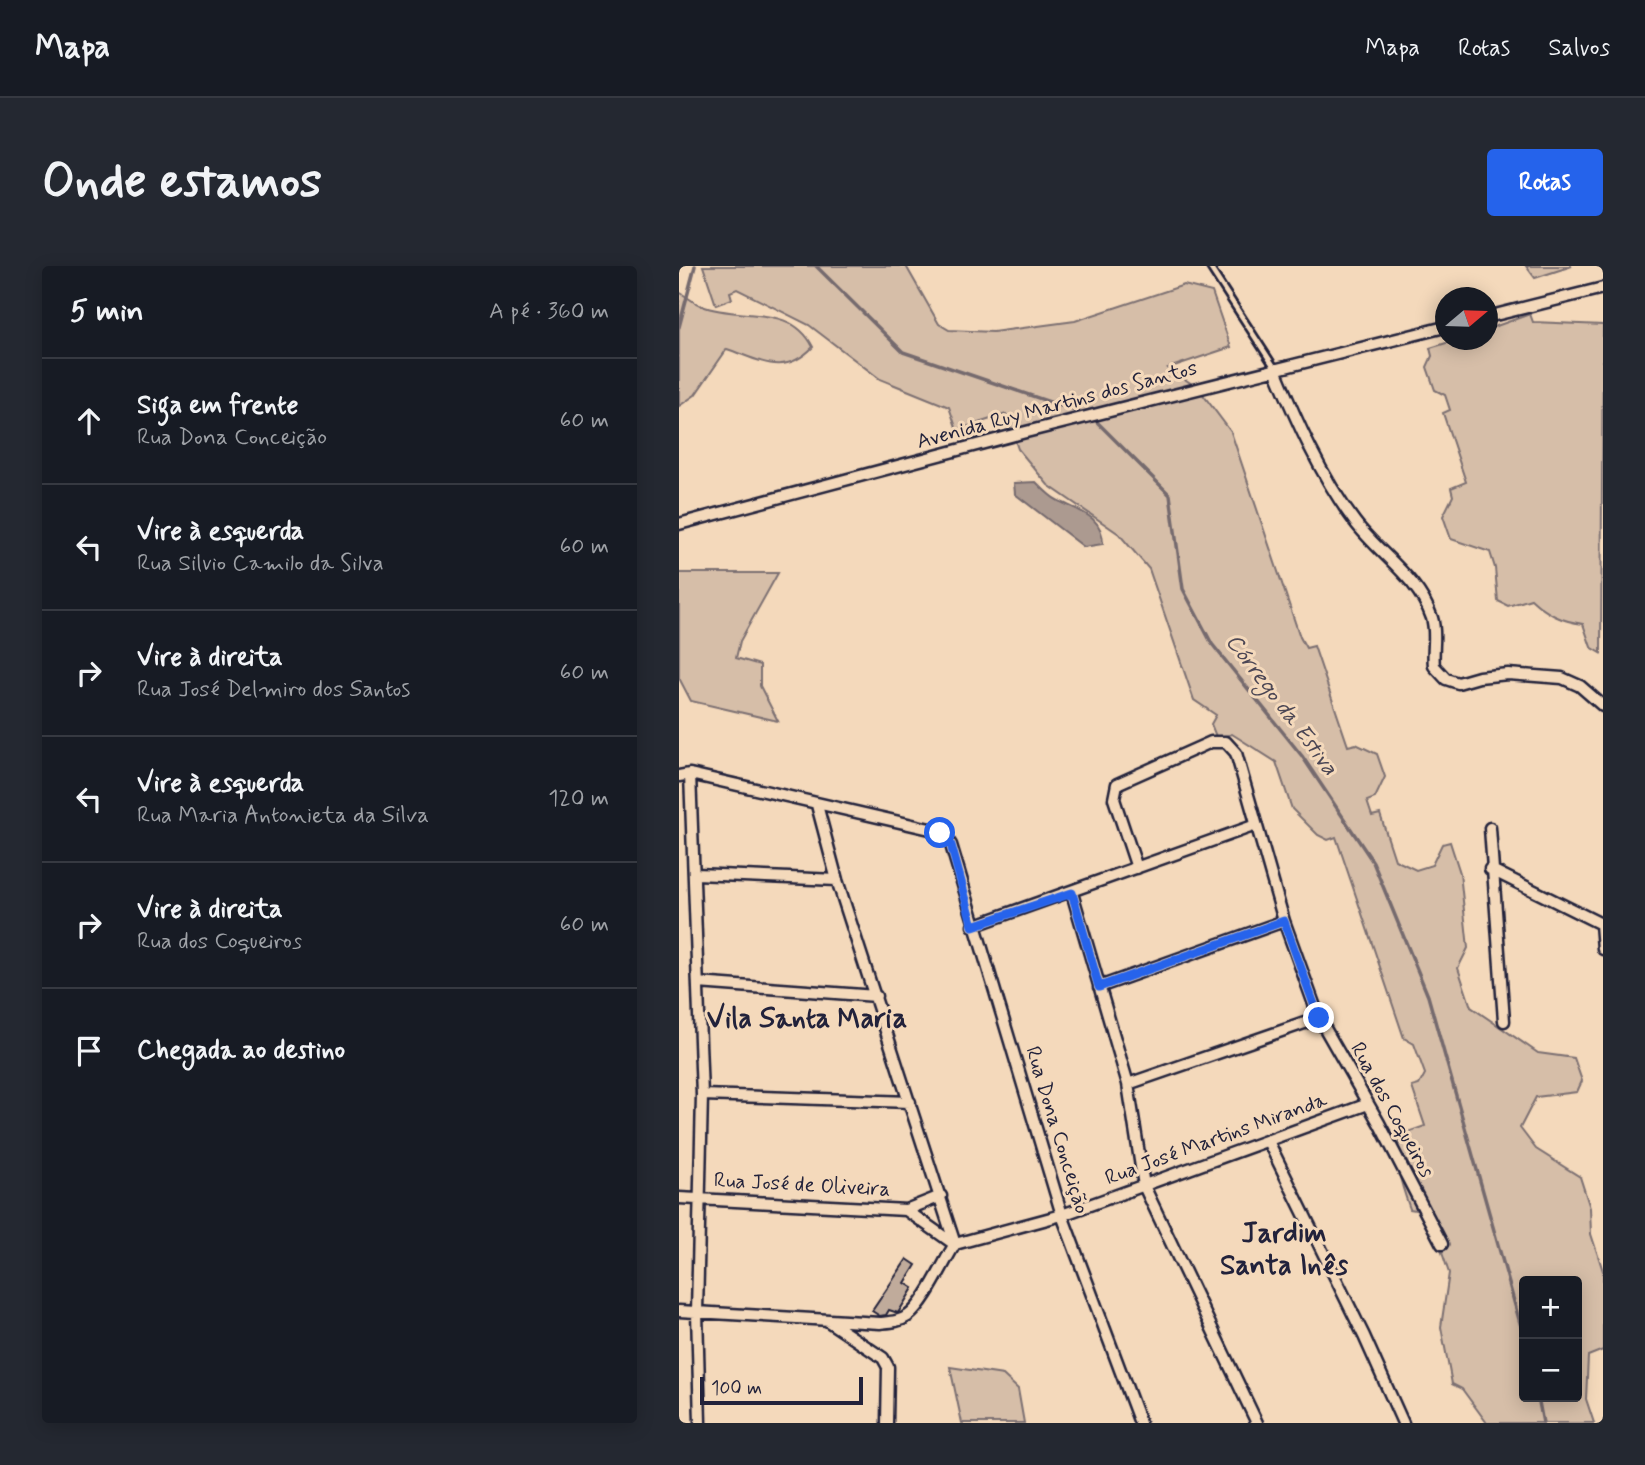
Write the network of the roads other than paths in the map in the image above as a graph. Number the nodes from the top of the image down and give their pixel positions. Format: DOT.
graph roads {
  1 [pos="1209,266"];
  2 [pos="1603,288"];
  3 [pos="1498,314"];
  4 [pos="1435,329"];
  5 [pos="1275,369"];
  6 [pos="679,524"];
  7 [pos="1603,706"];
  8 [pos="690,774"];
  9 [pos="679,776"];
  10 [pos="817,805"];
  11 [pos="1256,825"];
  12 [pos="1490,828"];
  13 [pos="1137,867"];
  14 [pos="1490,869"];
  15 [pos="696,874"];
  16 [pos="837,880"];
  17 [pos="1072,893"];
  18 [pos="1284,921"];
  19 [pos="1602,925"];
  20 [pos="973,926"];
  21 [pos="1603,949"];
  22 [pos="698,983"];
  23 [pos="1099,987"];
  24 [pos="876,996"];
  25 [pos="1319,1018"];
  26 [pos="1504,1021"];
  27 [pos="1128,1084"];
  28 [pos="702,1095"];
  29 [pos="911,1102"];
  30 [pos="1368,1104"];
  31 [pos="1268,1141"];
  32 [pos="1144,1186"];
  33 [pos="941,1196"];
  34 [pos="679,1198"];
  35 [pos="701,1200"];
  36 [pos="906,1210"];
  37 [pos="1062,1215"];
  38 [pos="955,1244"];
  39 [pos="1442,1244"];
  40 [pos="679,1311"];
  41 [pos="697,1312"];
  42 [pos="825,1319"];
  43 [pos="1138,1421"];
  44 [pos="699,1423"];
  45 [pos="887,1423"];
  46 [pos="1257,1423"];
  47 [pos="1403,1423"];
  1 -- 5 [label="lane"];
  2 -- 3 [label="street"];
  4 -- 5 [label="street, Avenida Ruy Martins dos Santos"];
  5 -- 6 [label="street, Avenida Ruy Martins dos Santos"];
  5 -- 7 [label="street"];
  8 -- 9 [label="street"];
  8 -- 10 [label="street"];
  8 -- 15 [label="street"];
  10 -- 16 [label="street"];
  10 -- 20 [label="street, Rua Dona Conceição"];
  11 -- 13 [label="street"];
  11 -- 13 [label="street, Rua dos Coqueiros"];
  11 -- 18 [label="street, Rua dos Coqueiros"];
  12 -- 14 [label="street"];
  13 -- 17 [label="street"];
  14 -- 19 [label="street"];
  14 -- 26 [label="street"];
  15 -- 16 [label="street"];
  15 -- 22 [label="street"];
  16 -- 24 [label="street"];
  17 -- 20 [label="street"];
  17 -- 23 [label="street"];
  18 -- 23 [label="street"];
  18 -- 25 [label="street, Rua dos Coqueiros"];
  19 -- 21 [label="street"];
  20 -- 37 [label="street, Rua Dona Conceição"];
  22 -- 24 [label="street"];
  22 -- 28 [label="street"];
  23 -- 27 [label="street"];
  24 -- 29 [label="street"];
  25 -- 27 [label="street"];
  25 -- 30 [label="street, Rua dos Coqueiros"];
  27 -- 32 [label="street"];
  28 -- 29 [label="street"];
  28 -- 35 [label="street"];
  29 -- 33 [label="street"];
  30 -- 31 [label="street, Rua José Martins Miranda"];
  30 -- 39 [label="street, Rua dos Coqueiros"];
  31 -- 32 [label="street, Rua José Martins Miranda"];
  31 -- 47 [label="street"];
  32 -- 37 [label="street, Rua José Martins Miranda"];
  32 -- 46 [label="street"];
  33 -- 36 [label="street"];
  33 -- 38 [label="street"];
  34 -- 35 [label="street, Rua José de Oliveira"];
  35 -- 36 [label="street, Rua José de Oliveira"];
  35 -- 41 [label="street"];
  36 -- 38 [label="street, Rua José de Oliveira"];
  37 -- 38 [label="street, Rua José Martins Miranda"];
  37 -- 43 [label="street, Rua Dona Conceição"];
  38 -- 42 [label="street"];
  40 -- 41 [label="street"];
  41 -- 42 [label="street"];
  41 -- 44 [label="street"];
  42 -- 45 [label="street"];
}
